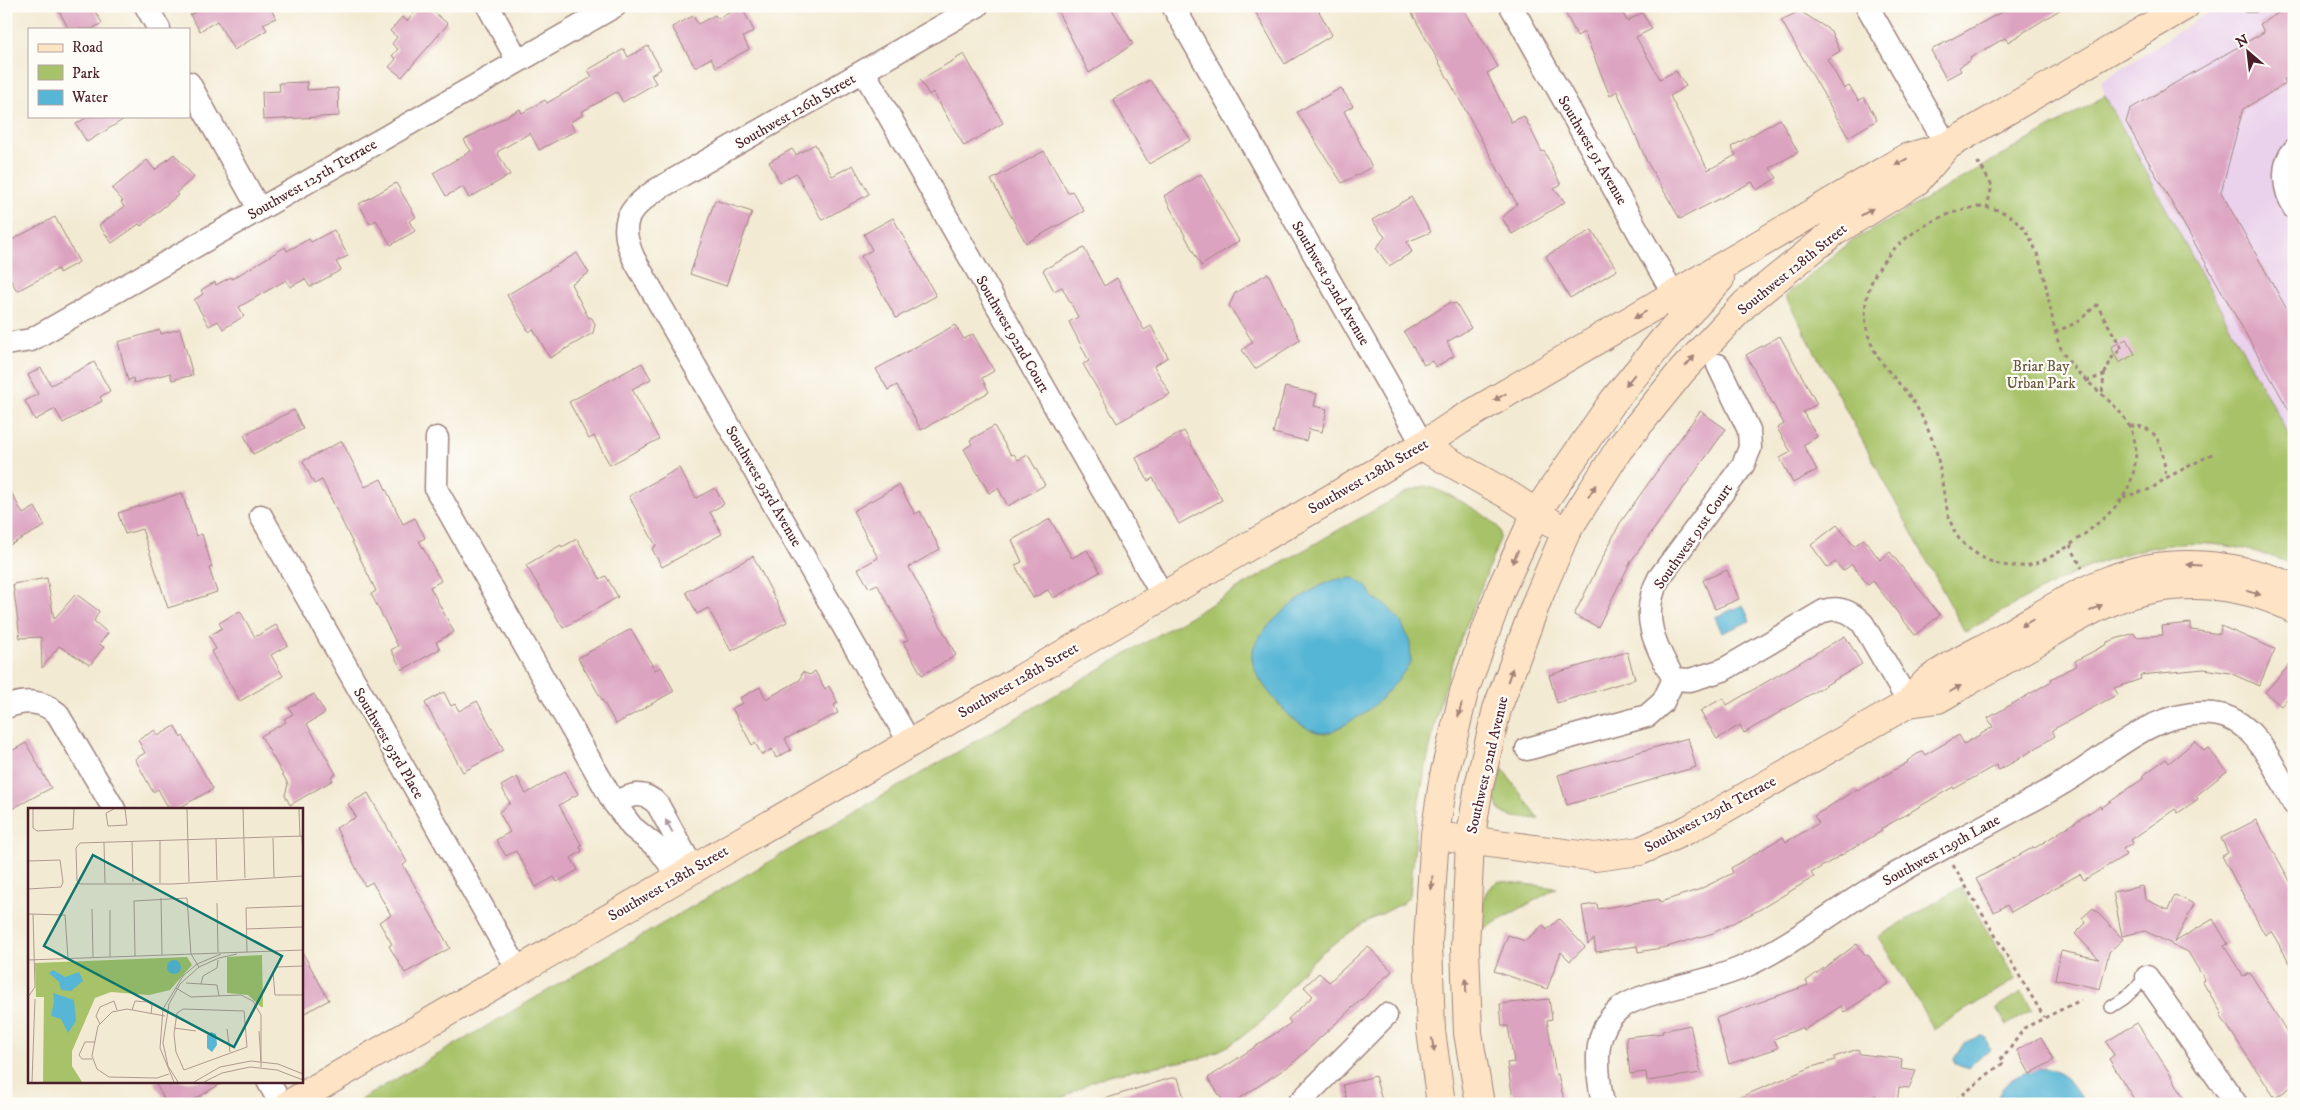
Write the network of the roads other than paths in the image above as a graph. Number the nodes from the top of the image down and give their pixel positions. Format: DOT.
graph roads {
  1 [pos="146,6"];
  2 [pos="488,6"];
  3 [pos="615,6"];
  4 [pos="977,6"];
  5 [pos="1173,6"];
  6 [pos="1511,6"];
  7 [pos="1867,6"];
  8 [pos="2184,6"];
  9 [pos="2248,6"];
  10 [pos="2254,6"];
  11 [pos="158,28"];
  12 [pos="518,61"];
  13 [pos="864,72"];
  14 [pos="190,85"];
  15 [pos="1947,146"];
  16 [pos="2290,158"];
  17 [pos="2294,208"];
  18 [pos="259,209"];
  19 [pos="624,228"];
  20 [pos="1746,254"];
  21 [pos="1674,295"];
  22 [pos="6,344"];
  23 [pos="1718,365"];
  24 [pos="437,438"];
  25 [pos="1423,445"];
  26 [pos="1536,513"];
  27 [pos="261,516"];
  28 [pos="1566,532"];
  29 [pos="2285,584"];
  30 [pos="1163,596"];
  31 [pos="2294,610"];
  32 [pos="1674,679"];
  33 [pos="1909,703"];
  34 [pos="6,707"];
  35 [pos="910,743"];
  36 [pos="1527,749"];
  37 [pos="614,803"];
  38 [pos="2294,804"];
  39 [pos="113,808"];
  40 [pos="1435,834"];
  41 [pos="1470,841"];
  42 [pos="686,873"];
  43 [pos="518,970"];
  44 [pos="2147,977"];
  45 [pos="2110,1007"];
  46 [pos="1386,1015"];
  47 [pos="269,1082"];
  48 [pos="281,1104"];
  49 [pos="289,1104"];
  50 [pos="1298,1104"];
  51 [pos="1441,1104"];
  52 [pos="1480,1104"];
  53 [pos="1603,1104"];
  54 [pos="2236,1104"];
  1 -- 11 [label="street"];
  2 -- 12 [label="street"];
  3 -- 12 [label="street, Southwest 125th Terrace"];
  4 -- 13 [label="street, Southwest 126th Street"];
  5 -- 25 [label="street, Southwest 92nd Avenue"];
  6 -- 21 [label="street, Southwest 91 Avenue"];
  7 -- 15 [label="street"];
  8 -- 15 [label="street, Southwest 128th Street"];
  9 -- 10 [label="lane"];
  12 -- 18 [label="street, Southwest 125th Terrace"];
  13 -- 19 [label="street, Southwest 126th Street"];
  13 -- 30 [label="street, Southwest 92nd Court"];
  14 -- 18 [label="street"];
  15 -- 20 [label="street, Southwest 128th Street, one-way"];
  28 -- 15 [label="street, Southwest 128th Street, one-way"];
  16 -- 17 [label="street"];
  18 -- 22 [label="street, Southwest 125th Terrace"];
  19 -- 35 [label="street, Southwest 93rd Avenue"];
  20 -- 21 [label="street, Southwest 128th Street"];
  20 -- 26 [label="street, Southwest 128th Street, one-way"];
  21 -- 25 [label="street, Southwest 128th Street, one-way"];
  23 -- 32 [label="street, Southwest 91st Court"];
  24 -- 37 [label="street"];
  25 -- 26 [label="street, Southwest 92nd Avenue"];
  25 -- 30 [label="street, Southwest 128th Street"];
  26 -- 28 [label="street, Southwest 92nd Avenue"];
  26 -- 40 [label="street, one-way"];
  27 -- 43 [label="street, Southwest 93rd Place"];
  41 -- 28 [label="street, Southwest 92nd Avenue, one-way"];
  29 -- 33 [label="street, Southwest 129th Terrace, one-way"];
  30 -- 35 [label="street, Southwest 128th Street"];
  33 -- 31 [label="street, Southwest 129th Terrace, one-way"];
  32 -- 33 [label="street"];
  32 -- 36 [label="street"];
  33 -- 41 [label="street, Southwest 129th Terrace"];
  34 -- 39 [label="street"];
  35 -- 42 [label="street, Southwest 128th Street"];
  37 -- 42 [label="street"];
  42 -- 37 [label="street, one-way"];
  38 -- 53 [label="street, Southwest 129th Lane"];
  40 -- 41 [label="street, Southwest 129th Terrace"];
  40 -- 51 [label="street, one-way"];
  52 -- 41 [label="street, Southwest 92nd Avenue, one-way"];
  42 -- 43 [label="street, Southwest 128th Street"];
  43 -- 49 [label="street, Southwest 128th Street"];
  44 -- 45 [label="lane"];
  44 -- 54 [label="street"];
  46 -- 50 [label="street"];
  47 -- 48 [label="street"];
}
